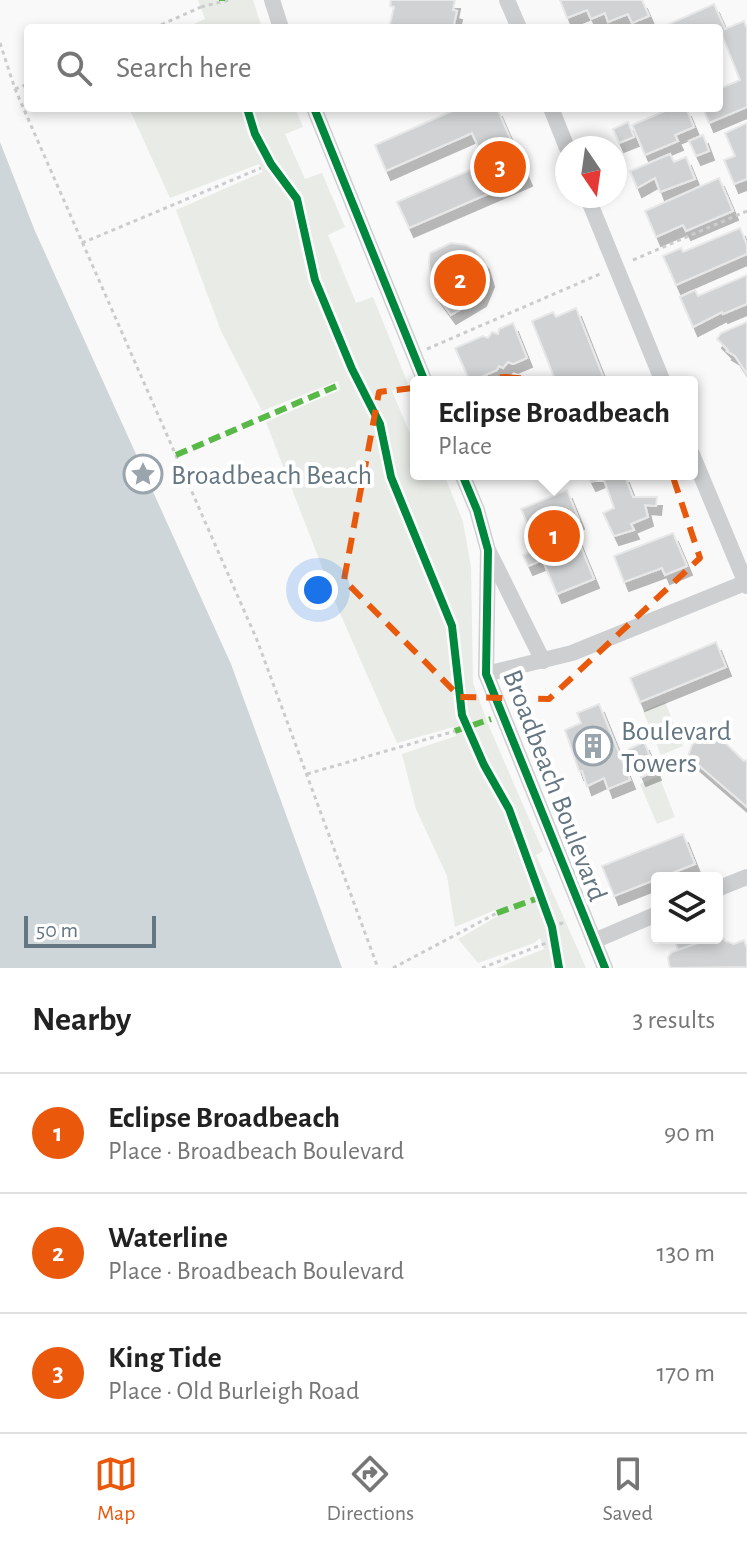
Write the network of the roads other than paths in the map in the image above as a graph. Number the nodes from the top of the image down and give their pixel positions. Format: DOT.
graph roads {
  1 [pos="272,0"];
  2 [pos="507,0"];
  3 [pos="280,24"];
  4 [pos="517,24"];
  5 [pos="316,112"];
  6 [pos="553,112"];
  7 [pos="562,136"];
  8 [pos="592,208"];
  9 [pos="423,376"];
  10 [pos="661,376"];
  11 [pos="698,468"];
  12 [pos="464,480"];
  13 [pos="488,550"];
  14 [pos="747,583"];
  15 [pos="543,661"];
  16 [pos="486,674"];
  17 [pos="747,877"];
  18 [pos="723,887"];
  19 [pos="651,917"];
  20 [pos="594,941"];
  21 [pos="605,968"];
  1 -- 3 [label="street"];
  2 -- 4 [label="street"];
  5 -- 9 [label="street"];
  6 -- 7 [label="street"];
  8 -- 10 [label="street"];
  11 -- 14 [label="street"];
  12 -- 13 [label="street, Broadbeach Boulevard"];
  13 -- 15 [label="street"];
  13 -- 16 [label="street, Broadbeach Boulevard"];
  14 -- 15 [label="street"];
  15 -- 16 [label="street"];
  16 -- 20 [label="street, Broadbeach Boulevard"];
  17 -- 18 [label="street"];
  19 -- 20 [label="street"];
  20 -- 21 [label="street, Broadbeach Boulevard"];
}
